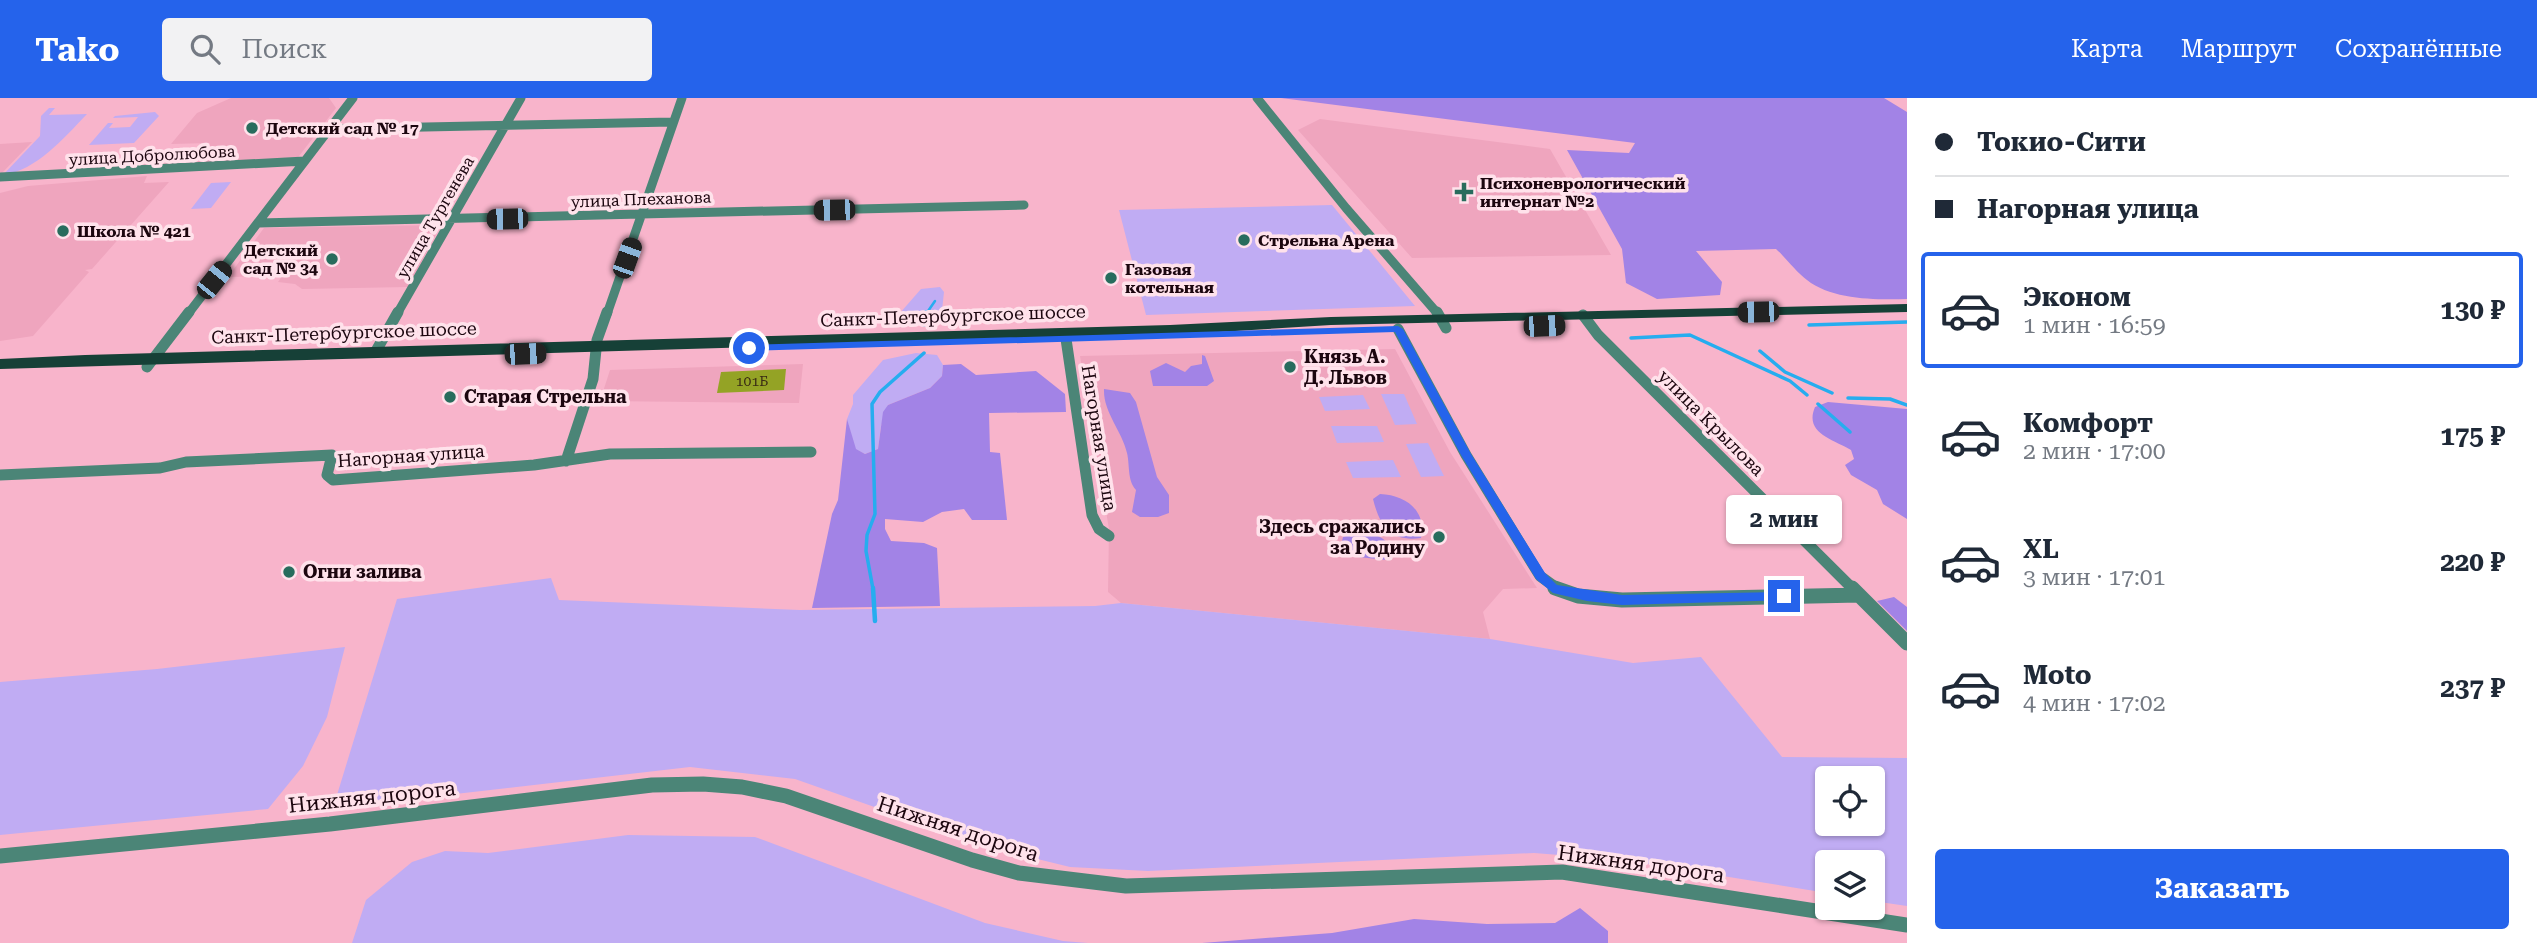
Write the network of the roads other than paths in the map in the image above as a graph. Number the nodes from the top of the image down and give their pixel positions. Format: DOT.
graph roads {
  1 [pos="353,98"];
  2 [pos="521,98"];
  3 [pos="682,98"];
  4 [pos="1257,98"];
  5 [pos="673,122"];
  6 [pos="505,125"];
  7 [pos="329,130"];
  8 [pos="304,161"];
  9 [pos="0,177"];
  10 [pos="1024,205"];
  11 [pos="643,215"];
  12 [pos="452,220"];
  13 [pos="259,223"];
  14 [pos="1907,308"];
  15 [pos="1907,314"];
  16 [pos="1586,320"];
  17 [pos="1443,323"];
  18 [pos="1398,329"];
  19 [pos="1066,339"];
  20 [pos="597,349"];
  21 [pos="376,351"];
  22 [pos="150,363"];
  23 [pos="0,364"];
  24 [pos="0,374"];
  25 [pos="811,452"];
  26 [pos="566,461"];
  27 [pos="0,475"];
  28 [pos="1109,536"];
  29 [pos="1860,595"];
  30 [pos="1907,643"];
  31 [pos="0,856"];
  32 [pos="1907,925"];
  1 -- 7 [label="street"];
  2 -- 6 [label="street, улица Тургенева"];
  3 -- 5 [label="street"];
  4 -- 17 [label="street"];
  5 -- 6 [label="street"];
  5 -- 11 [label="street"];
  6 -- 7 [label="street"];
  6 -- 12 [label="street, улица Тургенева"];
  7 -- 8 [label="street"];
  8 -- 9 [label="street, улица Добролюбова"];
  8 -- 13 [label="street"];
  10 -- 11 [label="street, улица Плеханова"];
  11 -- 12 [label="street, улица Плеханова"];
  11 -- 20 [label="street"];
  12 -- 13 [label="street, улица Плеханова"];
  12 -- 21 [label="street, улица Тургенева"];
  13 -- 22 [label="street"];
  14 -- 16 [label="main road, Санкт-Петербургское шоссе"];
  15 -- 16 [label="main road, Санкт-Петербургское шоссе"];
  16 -- 17 [label="main road, Санкт-Петербургское шоссе"];
  16 -- 29 [label="street, улица Крылова"];
  17 -- 18 [label="main road, Санкт-Петербургское шоссе"];
  17 -- 20 [label="main road, Санкт-Петербургское шоссе"];
  18 -- 19 [label="main road, Санкт-Петербургское шоссе"];
  18 -- 29 [label="street"];
  19 -- 20 [label="main road, Санкт-Петербургское шоссе"];
  19 -- 28 [label="street, Нагорная улица"];
  20 -- 21 [label="main road, Санкт-Петербургское шоссе"];
  20 -- 22 [label="main road, Санкт-Петербургское шоссе"];
  20 -- 26 [label="street"];
  21 -- 22 [label="main road, Санкт-Петербургское шоссе"];
  22 -- 23 [label="main road, Санкт-Петербургское шоссе"];
  22 -- 24 [label="main road, Санкт-Петербургское шоссе"];
  25 -- 26 [label="street, Нагорная улица"];
  26 -- 27 [label="street, Нагорная улица"];
  29 -- 30 [label="street, улица Крылова"];
  31 -- 32 [label="street, Нижняя дорога"];
}
